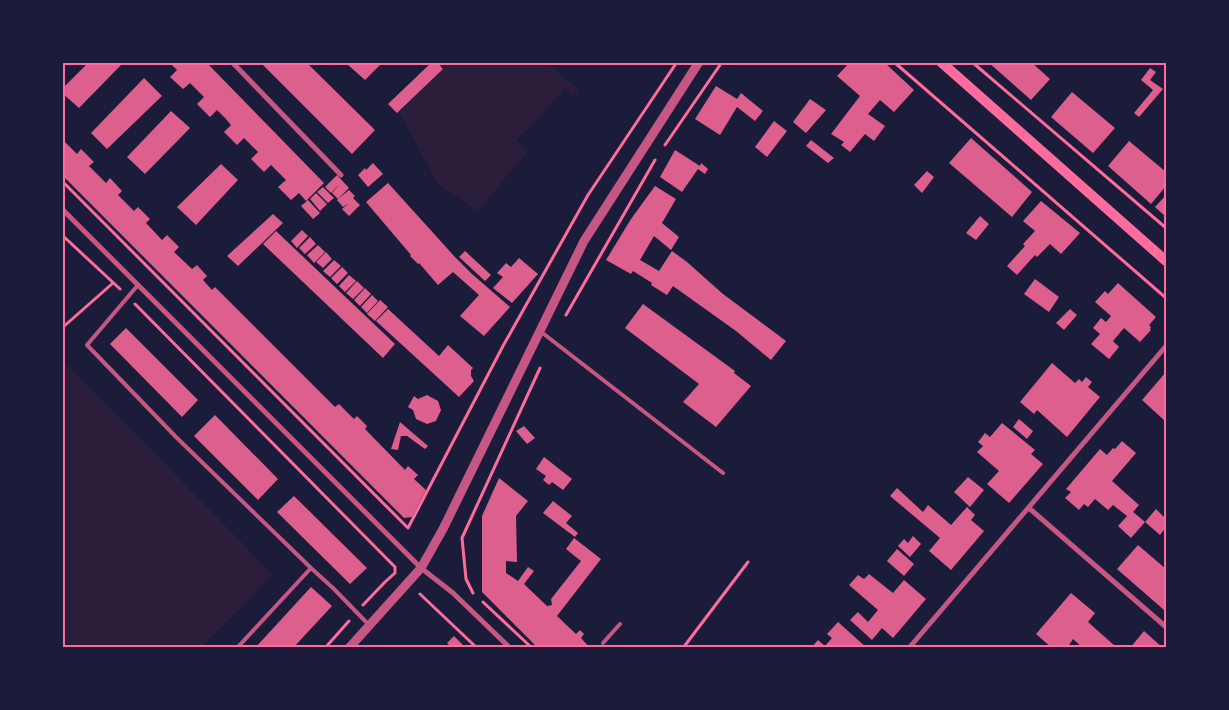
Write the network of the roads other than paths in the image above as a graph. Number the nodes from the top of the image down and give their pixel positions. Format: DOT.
graph roads {
  1 [pos="232,62"];
  2 [pos="699,62"];
  3 [pos="941,62"];
  4 [pos="341,175"];
  5 [pos="62,209"];
  6 [pos="1166,261"];
  7 [pos="138,285"];
  8 [pos="540,331"];
  9 [pos="1166,346"];
  10 [pos="723,473"];
  11 [pos="1029,508"];
  12 [pos="311,568"];
  13 [pos="421,568"];
  14 [pos="620,624"];
  15 [pos="369,625"];
  16 [pos="1166,627"];
  17 [pos="603,643"];
  18 [pos="237,648"];
  19 [pos="349,648"];
  20 [pos="510,648"];
  21 [pos="909,648"];
  1 -- 4 [label="street"];
  2 -- 8 [label="street"];
  3 -- 6 [label="main road"];
  5 -- 7 [label="street"];
  7 -- 12 [label="lane"];
  7 -- 13 [label="street"];
  8 -- 10 [label="lane"];
  8 -- 13 [label="street"];
  9 -- 11 [label="street"];
  11 -- 16 [label="street"];
  11 -- 21 [label="street"];
  12 -- 15 [label="lane"];
  12 -- 18 [label="lane"];
  13 -- 15 [label="street"];
  13 -- 20 [label="street"];
  14 -- 17 [label="lane"];
  15 -- 19 [label="street"];
}
